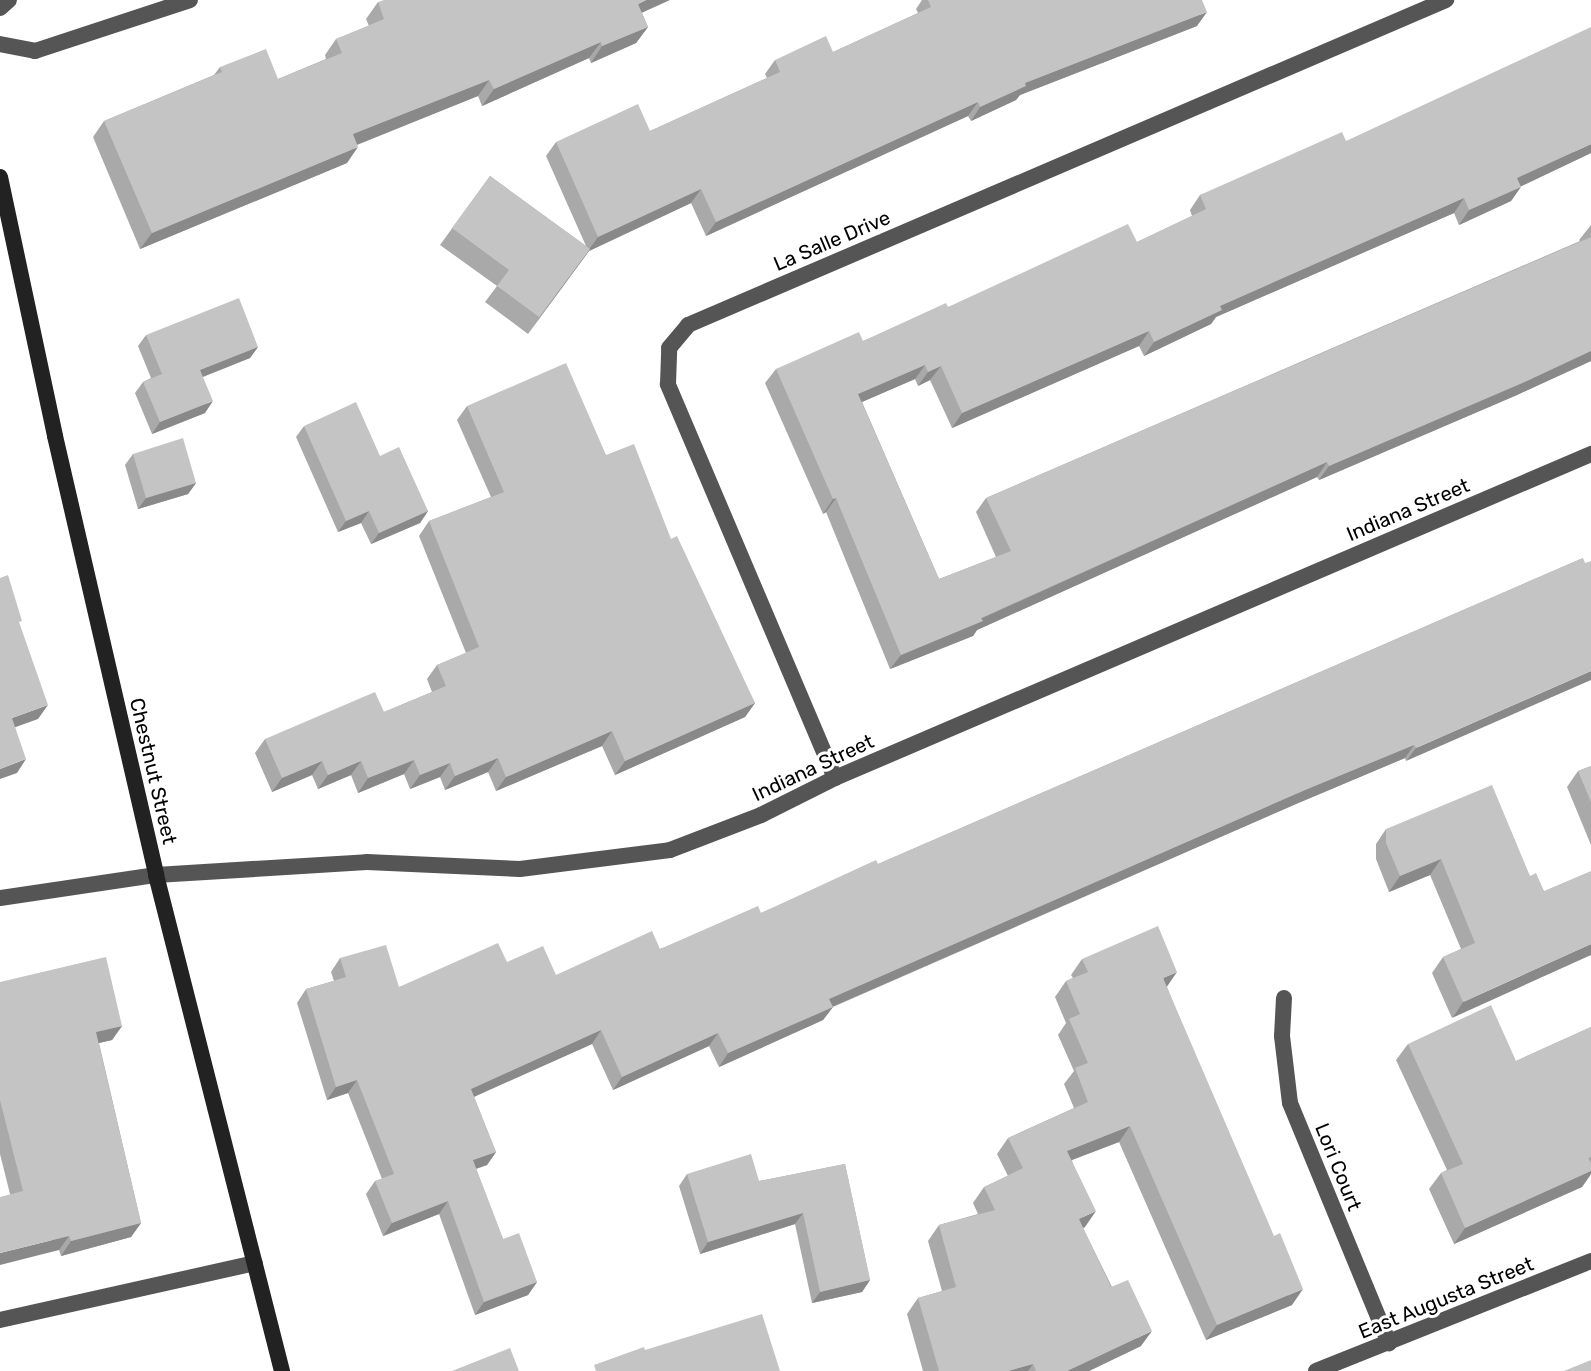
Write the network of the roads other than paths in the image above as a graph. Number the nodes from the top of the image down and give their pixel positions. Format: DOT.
graph roads {
  1 [pos="9,0"];
  2 [pos="190,0"];
  3 [pos="1446,0"];
  4 [pos="0,8"];
  5 [pos="0,44"];
  6 [pos="0,177"];
  7 [pos="1591,454"];
  8 [pos="835,778"];
  9 [pos="156,875"];
  10 [pos="0,898"];
  11 [pos="1284,998"];
  12 [pos="1591,1261"];
  13 [pos="255,1263"];
  14 [pos="0,1320"];
  15 [pos="1389,1343"];
  16 [pos="282,1371"];
  17 [pos="1316,1371"];
  1 -- 4 [label="street"];
  2 -- 5 [label="street"];
  3 -- 8 [label="street, La Salle Drive"];
  6 -- 9 [label="street, Chestnut Street"];
  7 -- 8 [label="street, Indiana Street"];
  8 -- 9 [label="street, Indiana Street"];
  9 -- 10 [label="street, Indiana Street"];
  9 -- 13 [label="street, Chestnut Street"];
  11 -- 15 [label="street, Lori Court"];
  12 -- 15 [label="street, East Augusta Street"];
  13 -- 14 [label="street"];
  13 -- 16 [label="street, Chestnut Street"];
  15 -- 17 [label="street, East Augusta Street"];
}
